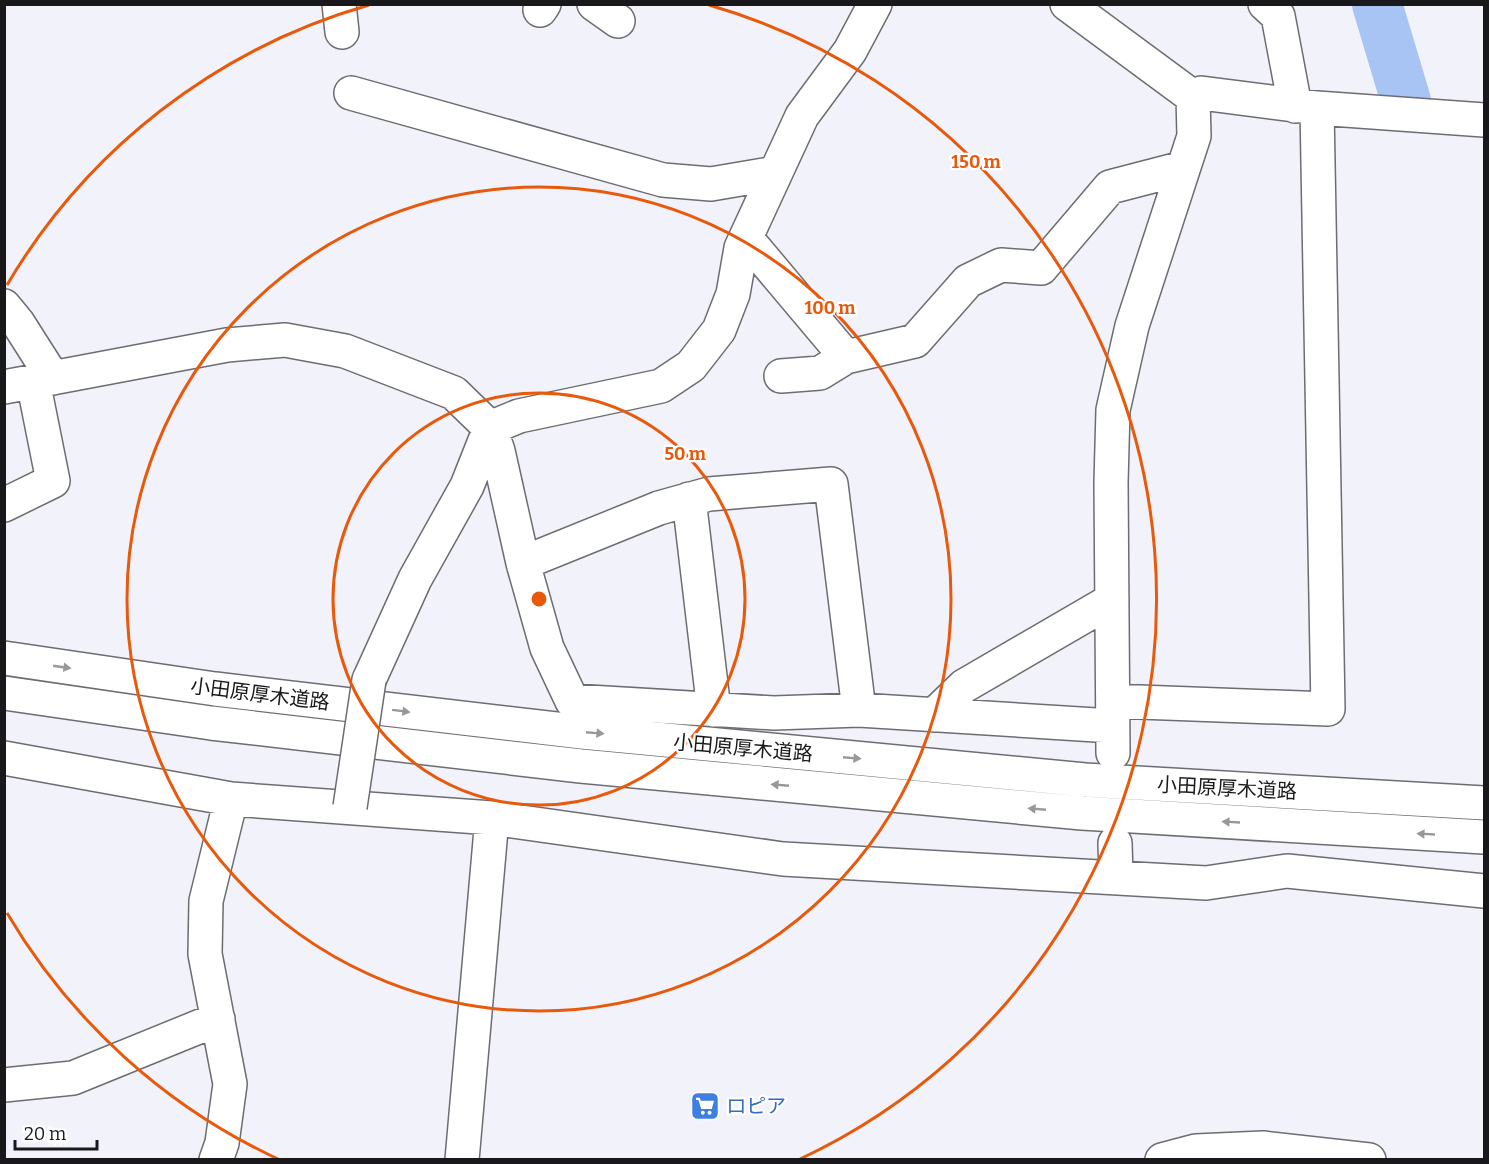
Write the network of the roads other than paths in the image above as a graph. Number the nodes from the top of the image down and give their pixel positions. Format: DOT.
graph roads {
  1 [pos="875,4"];
  2 [pos="1067,4"];
  3 [pos="1265,4"];
  4 [pos="351,93"];
  5 [pos="1193,97"];
  6 [pos="1306,107"];
  7 [pos="1485,120"];
  8 [pos="1183,168"];
  9 [pos="775,173"];
  10 [pos="746,238"];
  11 [pos="4,306"];
  12 [pos="846,357"];
  13 [pos="781,376"];
  14 [pos="30,382"];
  15 [pos="490,428"];
  16 [pos="689,499"];
  17 [pos="4,506"];
  18 [pos="523,563"];
  19 [pos="1112,600"];
  20 [pos="4,658"];
  21 [pos="4,693"];
  22 [pos="714,710"];
  23 [pos="859,710"];
  24 [pos="934,715"];
  25 [pos="1113,727"];
  26 [pos="4,758"];
  27 [pos="231,799"];
  28 [pos="1485,803"];
  29 [pos="350,807"];
  30 [pos="492,818"];
  31 [pos="1485,837"];
  32 [pos="1115,843"];
  33 [pos="1116,877"];
  34 [pos="1485,891"];
  35 [pos="218,1019"];
  36 [pos="4,1085"];
  37 [pos="216,1160"];
  38 [pos="462,1160"];
  39 [pos="1162,1160"];
  40 [pos="1369,1160"];
  1 -- 9 [label="main road"];
  2 -- 5 [label="main road"];
  3 -- 6 [label="main road"];
  4 -- 9 [label="main road"];
  5 -- 6 [label="main road"];
  5 -- 8 [label="main road"];
  6 -- 7 [label="main road"];
  6 -- 25 [label="main road"];
  8 -- 12 [label="main road"];
  8 -- 19 [label="main road"];
  9 -- 10 [label="main road"];
  10 -- 12 [label="main road"];
  10 -- 15 [label="main road"];
  11 -- 14 [label="main road"];
  12 -- 13 [label="main road"];
  14 -- 15 [label="main road"];
  14 -- 17 [label="main road"];
  15 -- 18 [label="main road"];
  15 -- 29 [label="main road, bridge"];
  16 -- 18 [label="main road"];
  16 -- 22 [label="main road"];
  16 -- 23 [label="main road"];
  18 -- 22 [label="main road"];
  19 -- 24 [label="main road"];
  19 -- 25 [label="main road"];
  20 -- 28 [label="main road, 小田原厚木道路, one-way"];
  31 -- 21 [label="main road, 小田原厚木道路, one-way"];
  22 -- 23 [label="main road"];
  23 -- 24 [label="main road"];
  24 -- 25 [label="main road"];
  26 -- 27 [label="main road"];
  27 -- 29 [label="main road"];
  27 -- 35 [label="main road"];
  29 -- 30 [label="main road"];
  30 -- 33 [label="main road"];
  30 -- 38 [label="main road"];
  32 -- 33 [label="main road"];
  33 -- 34 [label="main road"];
  35 -- 36 [label="main road"];
  35 -- 37 [label="main road"];
  39 -- 40 [label="main road"];
}
